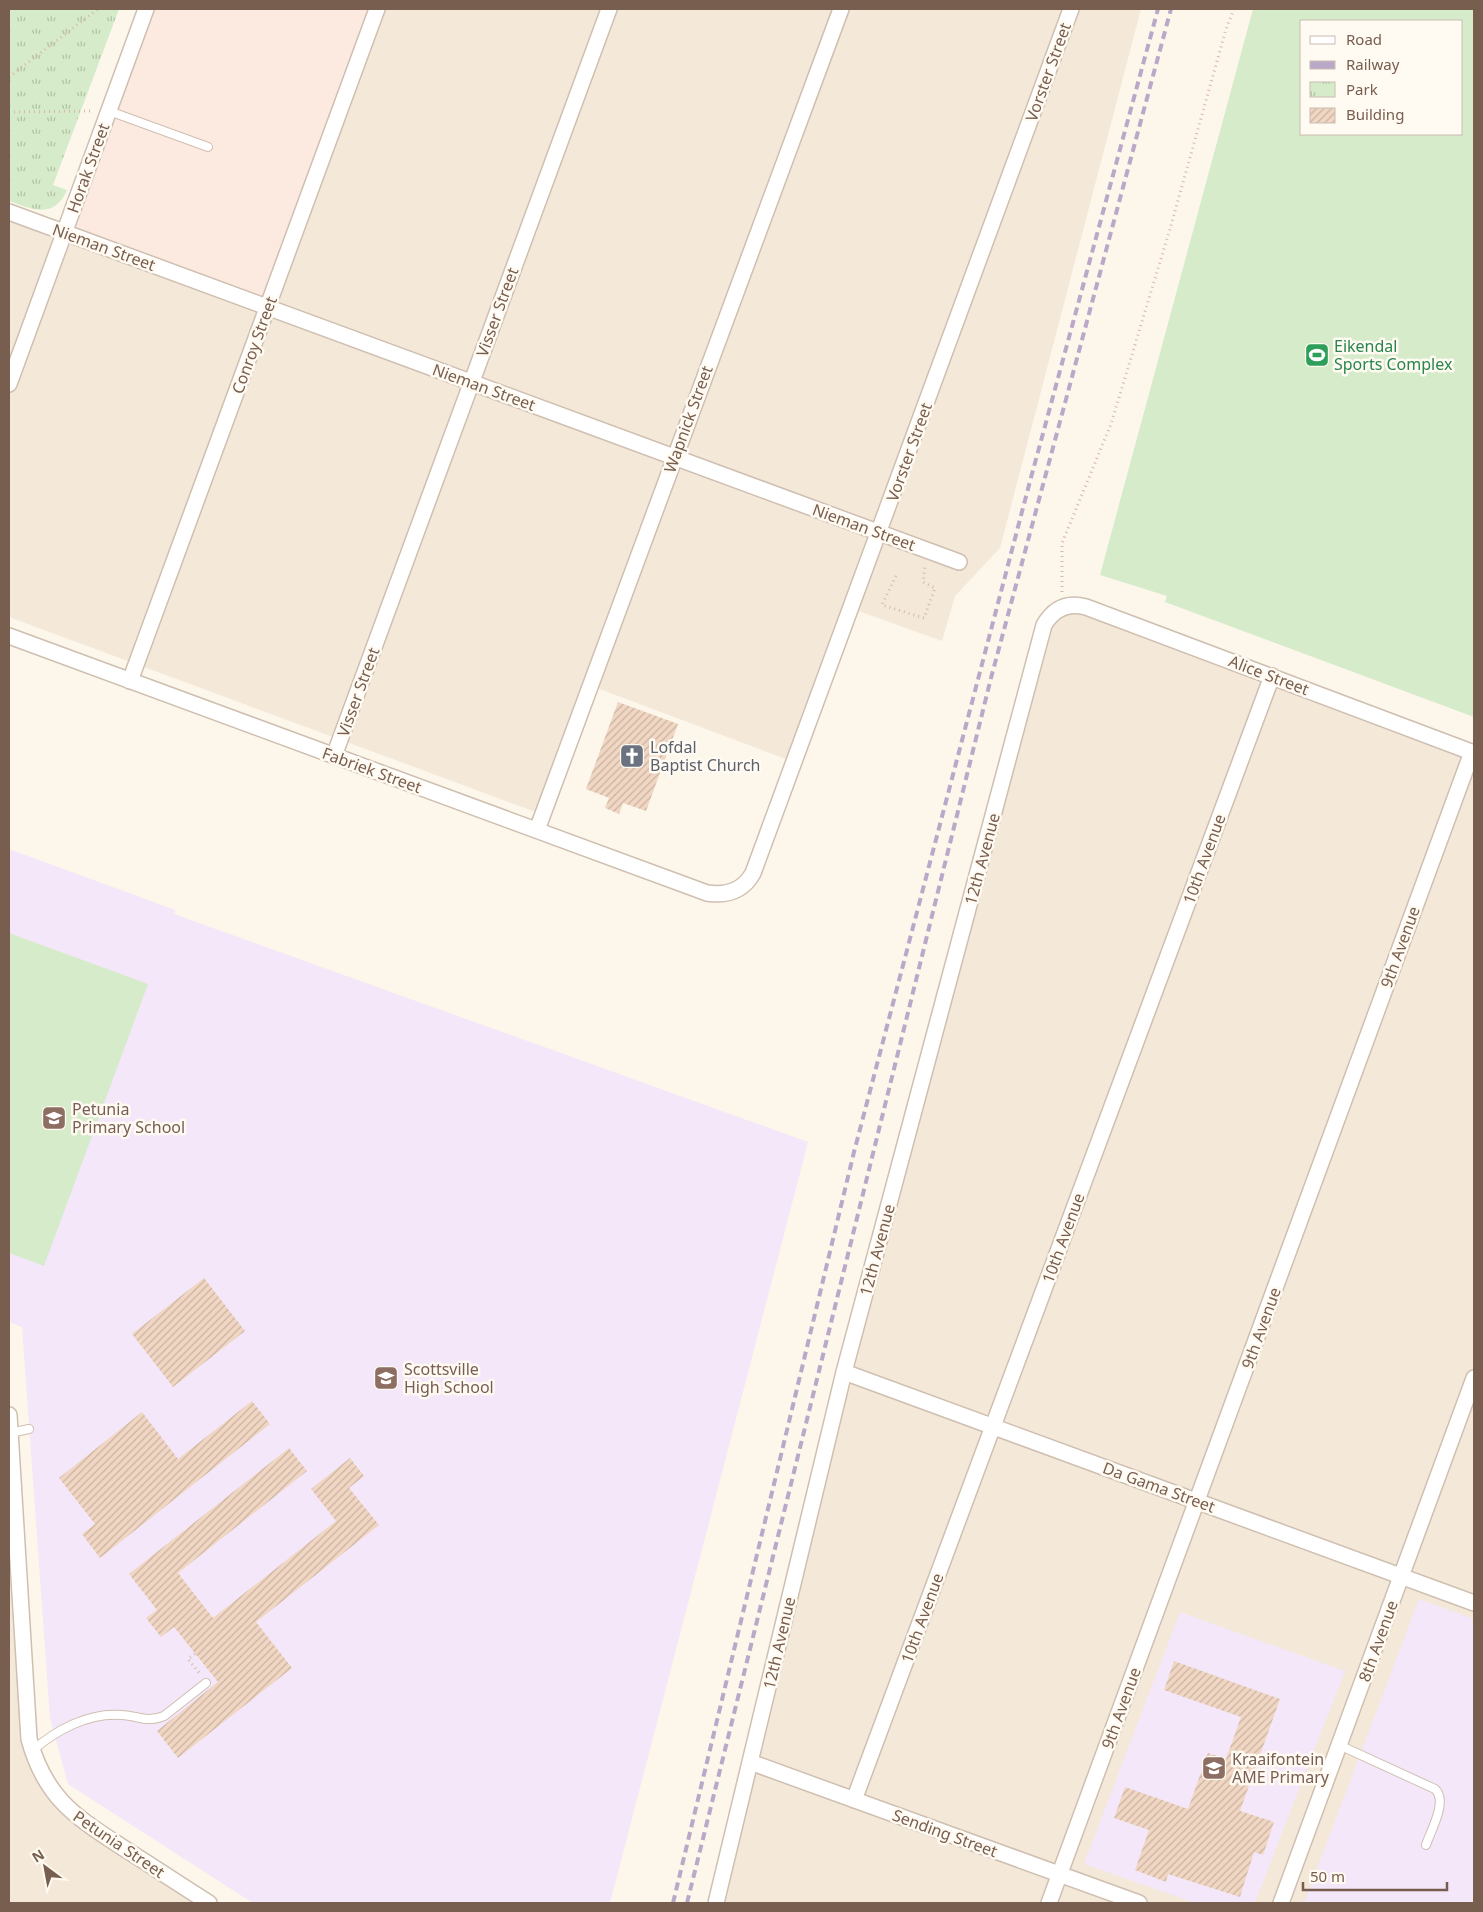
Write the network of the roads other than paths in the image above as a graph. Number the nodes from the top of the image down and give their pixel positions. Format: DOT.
graph roads {
  1 [pos="146,9"];
  2 [pos="377,9"];
  3 [pos="609,9"];
  4 [pos="840,9"];
  5 [pos="1071,9"];
  6 [pos="109,111"];
  7 [pos="208,147"];
  8 [pos="9,212"];
  9 [pos="64,232"];
  10 [pos="267,307"];
  11 [pos="472,383"];
  12 [pos="9,384"];
  13 [pos="674,457"];
  14 [pos="879,533"];
  15 [pos="959,562"];
  16 [pos="1062,607"];
  17 [pos="9,636"];
  18 [pos="1272,676"];
  19 [pos="130,681"];
  20 [pos="1473,752"];
  21 [pos="334,756"];
  22 [pos="537,830"];
  23 [pos="737,890"];
  24 [pos="844,1372"];
  25 [pos="1474,1378"];
  26 [pos="9,1416"];
  27 [pos="993,1426"];
  28 [pos="29,1429"];
  29 [pos="10,1432"];
  30 [pos="1197,1501"];
  31 [pos="1402,1576"];
  32 [pos="1474,1603"];
  33 [pos="206,1682"];
  34 [pos="1339,1745"];
  35 [pos="32,1751"];
  36 [pos="750,1762"];
  37 [pos="854,1800"];
  38 [pos="1426,1845"];
  39 [pos="1060,1874"];
  40 [pos="189,1898"];
  41 [pos="209,1903"];
  42 [pos="716,1903"];
  43 [pos="1049,1903"];
  44 [pos="1139,1903"];
  45 [pos="1281,1903"];
  1 -- 6 [label="street, Horak Street"];
  2 -- 10 [label="street, Conroy Street"];
  3 -- 11 [label="street, Visser Street"];
  4 -- 13 [label="street, Wapnick Street"];
  5 -- 14 [label="street, Vorster Street"];
  6 -- 7 [label="lane"];
  6 -- 9 [label="street, Horak Street"];
  8 -- 9 [label="street, Nieman Street"];
  9 -- 10 [label="street, Nieman Street"];
  9 -- 12 [label="street, Horak Street"];
  10 -- 11 [label="street, Nieman Street"];
  10 -- 19 [label="street, Conroy Street"];
  11 -- 13 [label="street, Nieman Street"];
  11 -- 21 [label="street, Visser Street"];
  13 -- 14 [label="street, Nieman Street"];
  13 -- 22 [label="street, Wapnick Street"];
  14 -- 15 [label="street, Nieman Street"];
  14 -- 23 [label="street, Vorster Street"];
  16 -- 18 [label="street, Alice Street"];
  16 -- 24 [label="street, 12th Avenue"];
  17 -- 19 [label="street, Fabriek Street"];
  18 -- 20 [label="street, Alice Street"];
  18 -- 27 [label="street, 10th Avenue"];
  19 -- 21 [label="street, Fabriek Street"];
  20 -- 30 [label="street, 9th Avenue"];
  21 -- 22 [label="street, Fabriek Street"];
  22 -- 23 [label="street, Fabriek Street"];
  24 -- 27 [label="street, Da Gama Street"];
  24 -- 36 [label="street, 12th Avenue"];
  25 -- 31 [label="street, 8th Avenue"];
  26 -- 29 [label="street, Petunia Street"];
  27 -- 30 [label="street, Da Gama Street"];
  27 -- 37 [label="street, 10th Avenue"];
  28 -- 29 [label="lane"];
  29 -- 35 [label="street, Petunia Street"];
  30 -- 31 [label="street, Da Gama Street"];
  30 -- 39 [label="street, 9th Avenue"];
  31 -- 32 [label="street, Da Gama Street"];
  31 -- 34 [label="street, 8th Avenue"];
  33 -- 35 [label="lane"];
  34 -- 38 [label="lane"];
  34 -- 45 [label="street, 8th Avenue"];
  35 -- 40 [label="street, Petunia Street"];
  36 -- 37 [label="street, Sending Street"];
  36 -- 42 [label="street, 12th Avenue"];
  37 -- 39 [label="street, Sending Street"];
  39 -- 43 [label="street, 9th Avenue"];
  39 -- 44 [label="street, Sending Street"];
  40 -- 41 [label="street, Petunia Street"];
}
